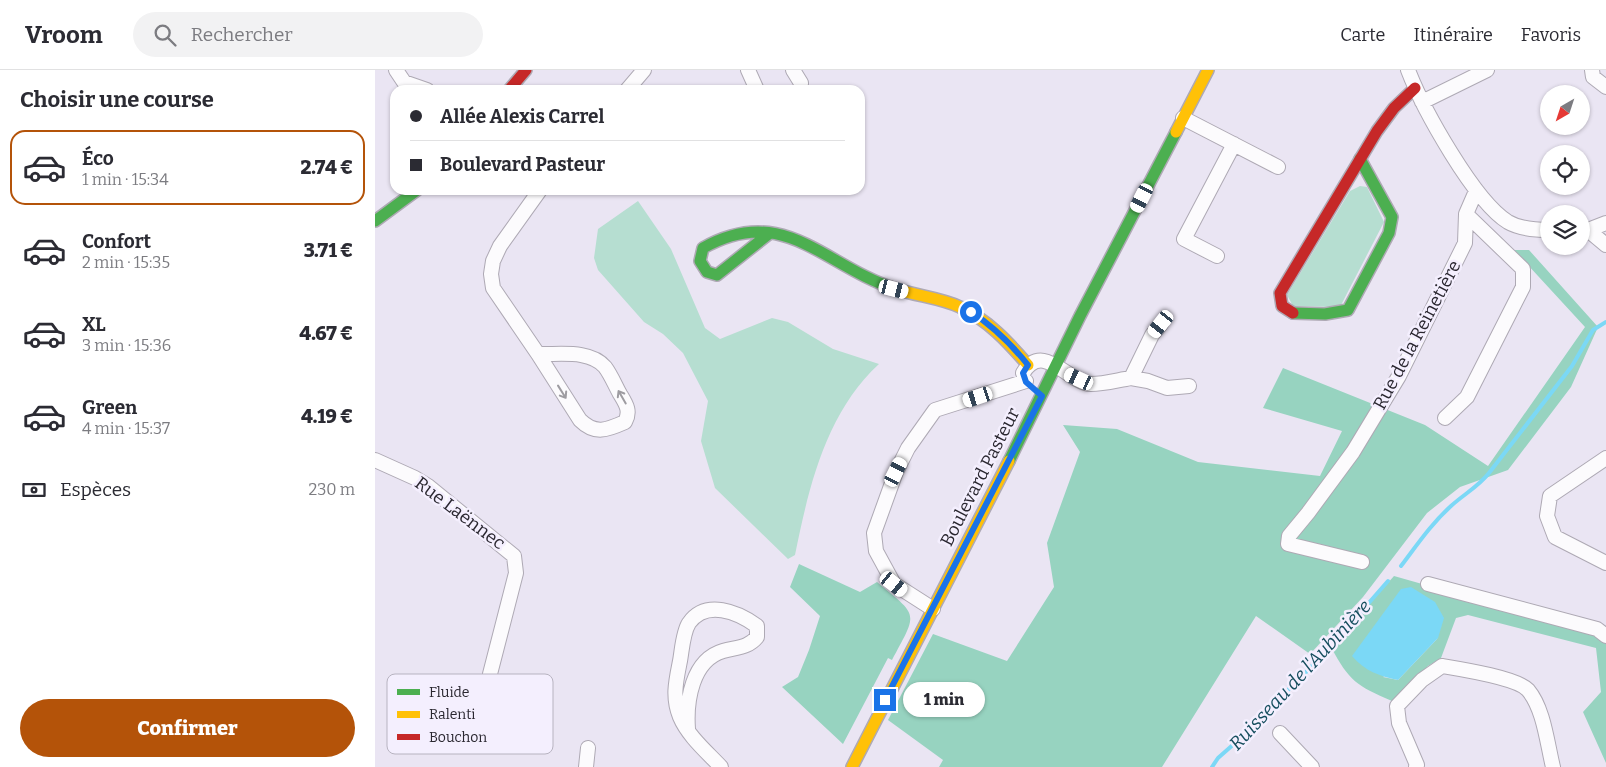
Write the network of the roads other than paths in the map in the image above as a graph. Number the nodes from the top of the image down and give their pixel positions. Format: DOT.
graph roads {
  1 [pos="396,70"];
  2 [pos="526,70"];
  3 [pos="644,70"];
  4 [pos="748,70"];
  5 [pos="793,70"];
  6 [pos="1208,70"];
  7 [pos="1408,70"];
  8 [pos="1487,70"];
  9 [pos="1592,70"];
  10 [pos="413,85"];
  11 [pos="513,85"];
  12 [pos="631,85"];
  13 [pos="755,85"];
  14 [pos="801,85"];
  15 [pos="1606,87"];
  16 [pos="1415,88"];
  17 [pos="1423,102"];
  18 [pos="1183,118"];
  19 [pos="1234,144"];
  20 [pos="1360,159"];
  21 [pos="1278,167"];
  22 [pos="1476,190"];
  23 [pos="410,195"];
  24 [pos="536,195"];
  25 [pos="1466,214"];
  26 [pos="375,221"];
  27 [pos="1606,223"];
  28 [pos="1590,228"];
  29 [pos="1540,229"];
  30 [pos="769,233"];
  31 [pos="1590,234"];
  32 [pos="1606,245"];
  33 [pos="1217,256"];
  34 [pos="1161,324"];
  35 [pos="539,354"];
  36 [pos="1028,365"];
  37 [pos="1057,365"];
  38 [pos="1131,378"];
  39 [pos="1026,382"];
  40 [pos="1189,386"];
  41 [pos="1042,396"];
  42 [pos="1445,418"];
  43 [pos="1606,458"];
  44 [pos="375,460"];
  45 [pos="1362,562"];
  46 [pos="1606,563"];
  47 [pos="1428,584"];
  48 [pos="933,609"];
  49 [pos="1606,636"];
  50 [pos="490,674"];
  51 [pos="688,729"];
  52 [pos="1280,733"];
  53 [pos="588,748"];
  54 [pos="586,767"];
  55 [pos="721,767"];
  56 [pos="852,767"];
  57 [pos="1312,767"];
  58 [pos="1416,767"];
  59 [pos="1553,767"];
  1 -- 10 [label="street"];
  2 -- 11 [label="street"];
  3 -- 12 [label="street"];
  4 -- 13 [label="street"];
  5 -- 14 [label="street"];
  6 -- 18 [label="street, Boulevard Pasteur"];
  7 -- 16 [label="street"];
  8 -- 17 [label="street"];
  9 -- 15 [label="street"];
  16 -- 17 [label="street"];
  16 -- 20 [label="street"];
  17 -- 22 [label="street"];
  18 -- 19 [label="street"];
  18 -- 37 [label="street, Boulevard Pasteur"];
  19 -- 21 [label="street"];
  19 -- 33 [label="street"];
  20 -- 20 [label="street"];
  22 -- 25 [label="street, Rue de la Reinetière"];
  22 -- 29 [label="street"];
  23 -- 26 [label="street"];
  24 -- 35 [label="street"];
  25 -- 42 [label="street"];
  25 -- 45 [label="street, Rue de la Reinetière"];
  27 -- 28 [label="street"];
  30 -- 30 [label="street"];
  30 -- 36 [label="street"];
  31 -- 32 [label="street"];
  34 -- 38 [label="street"];
  35 -- 35 [label="street, one-way"];
  36 -- 37 [label="street"];
  36 -- 39 [label="street"];
  37 -- 38 [label="street"];
  37 -- 41 [label="street, Boulevard Pasteur"];
  38 -- 40 [label="street"];
  39 -- 41 [label="street"];
  39 -- 48 [label="street"];
  41 -- 48 [label="street, Boulevard Pasteur"];
  43 -- 46 [label="street"];
  44 -- 50 [label="street, Rue Laënnec"];
  47 -- 49 [label="street"];
  48 -- 56 [label="street, Boulevard Pasteur"];
  51 -- 51 [label="street"];
  51 -- 55 [label="street"];
  52 -- 57 [label="street"];
  53 -- 54 [label="street"];
  58 -- 59 [label="street"];
}
